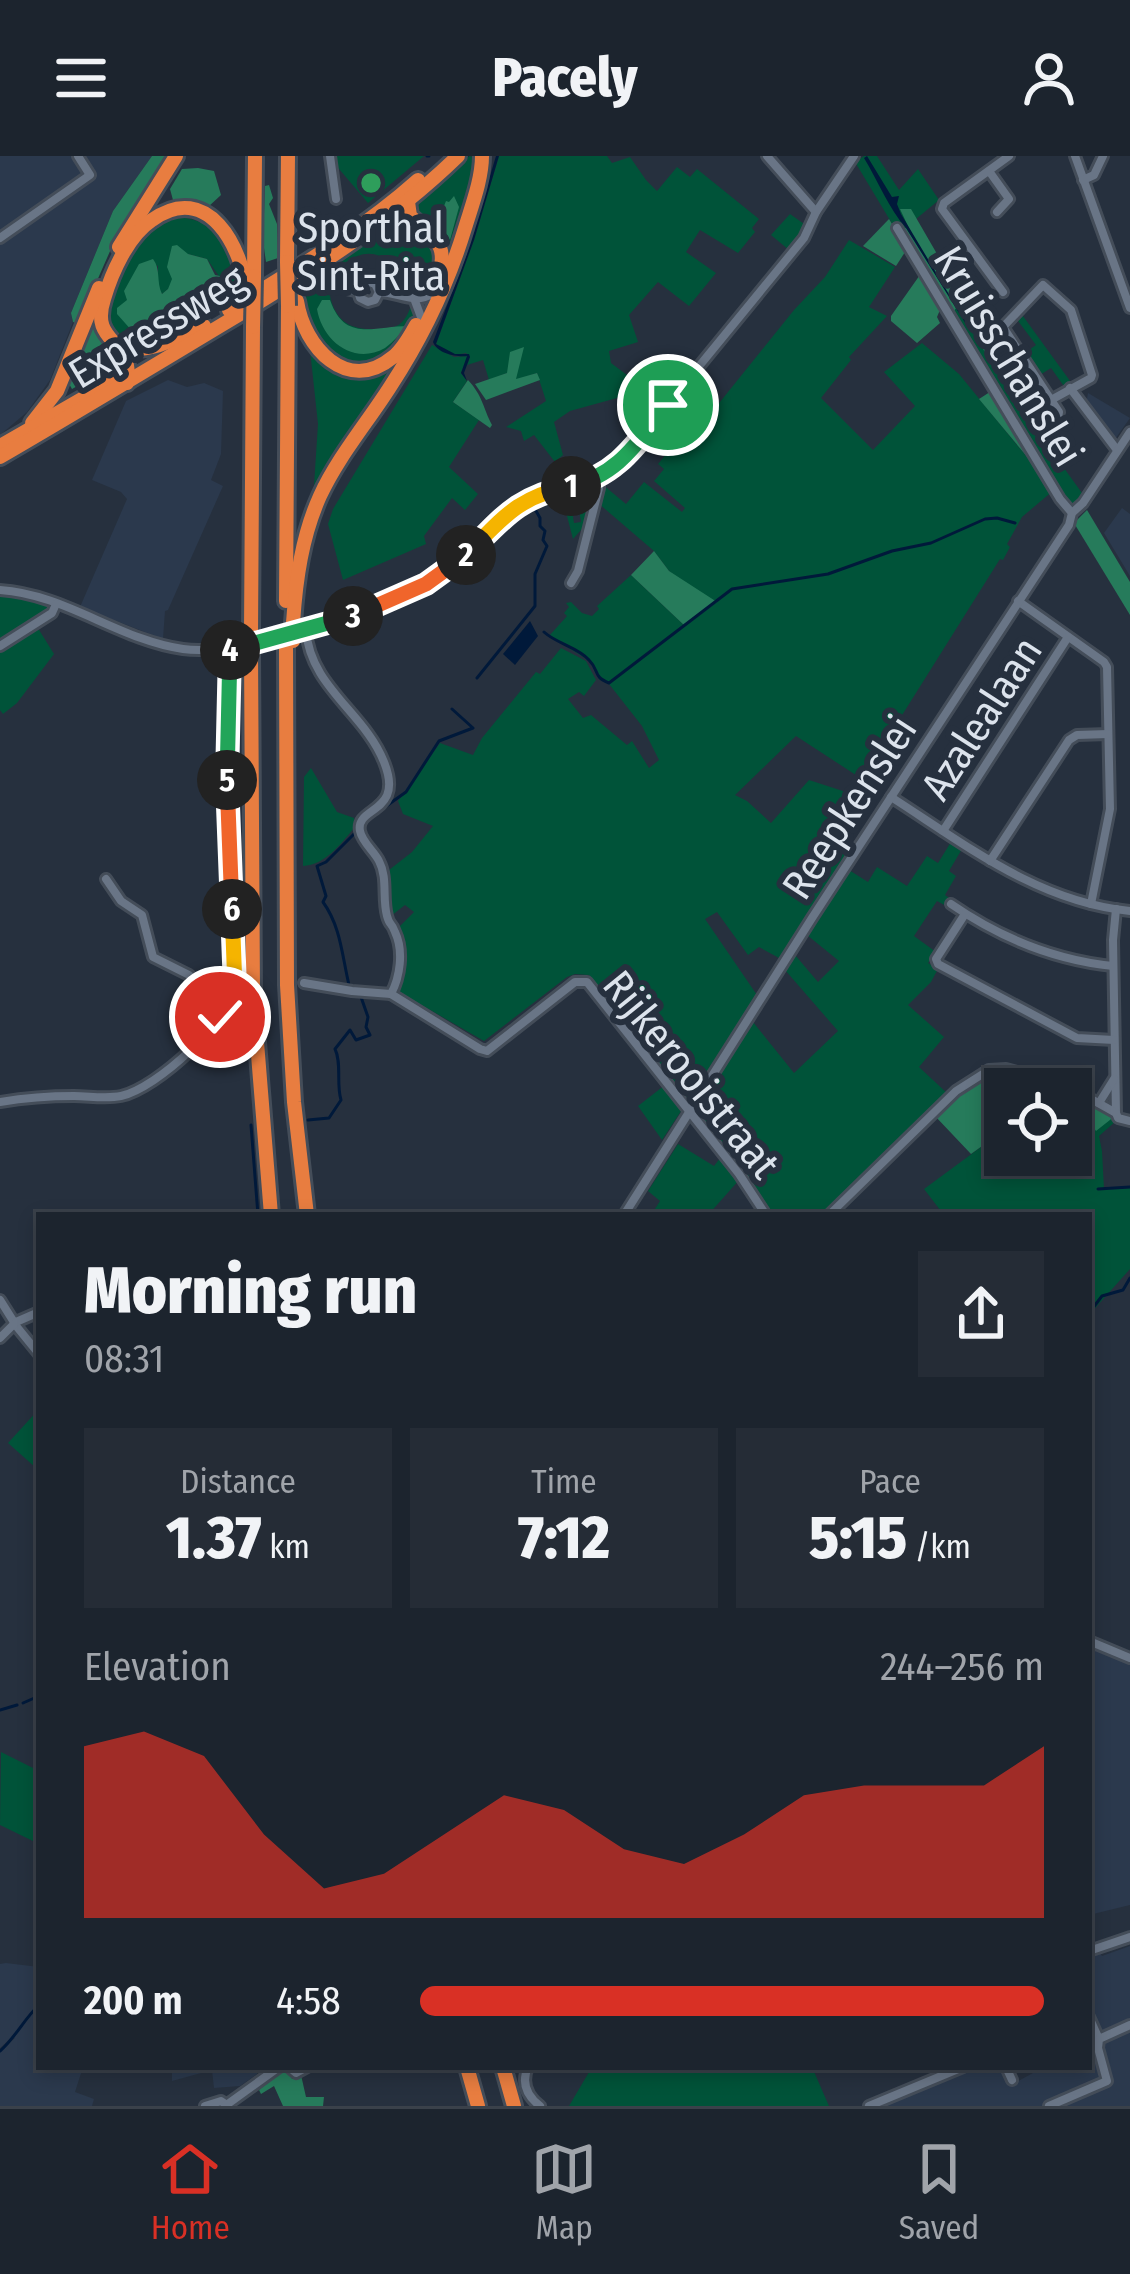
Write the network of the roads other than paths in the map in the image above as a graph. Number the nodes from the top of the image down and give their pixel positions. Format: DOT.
graph roads {
  1 [pos="78,156"];
  2 [pos="176,156"];
  3 [pos="255,156"];
  4 [pos="288,156"];
  5 [pos="330,156"];
  6 [pos="444,156"];
  7 [pos="458,156"];
  8 [pos="767,156"];
  9 [pos="854,156"];
  10 [pos="1009,156"];
  11 [pos="1075,156"];
  12 [pos="1103,156"];
  13 [pos="481,159"];
  14 [pos="988,171"];
  15 [pos="1083,180"];
  16 [pos="406,197"];
  17 [pos="336,199"];
  18 [pos="816,212"];
  19 [pos="997,212"];
  20 [pos="425,228"];
  21 [pos="897,228"];
  22 [pos="0,238"];
  23 [pos="342,251"];
  24 [pos="313,264"];
  25 [pos="250,278"];
  26 [pos="1003,292"];
  27 [pos="432,294"];
  28 [pos="414,299"];
  29 [pos="292,303"];
  30 [pos="1130,308"];
  31 [pos="421,316"];
  32 [pos="204,326"];
  33 [pos="121,347"];
  34 [pos="128,377"];
  35 [pos="1070,388"];
  36 [pos="58,392"];
  37 [pos="1052,400"];
  38 [pos="76,408"];
  39 [pos="1054,432"];
  40 [pos="1129,434"];
  41 [pos="5,444"];
  42 [pos="1117,450"];
  43 [pos="0,457"];
  44 [pos="598,478"];
  45 [pos="1072,513"];
  46 [pos="571,583"];
  47 [pos="0,590"];
  48 [pos="1018,601"];
  49 [pos="56,604"];
  50 [pos="295,626"];
  51 [pos="1068,637"];
  52 [pos="0,646"];
  53 [pos="230,648"];
  54 [pos="1108,734"];
  55 [pos="892,796"];
  56 [pos="944,830"];
  57 [pos="990,861"];
  58 [pos="106,879"];
  59 [pos="951,904"];
  60 [pos="1090,904"];
  61 [pos="1115,909"];
  62 [pos="1130,910"];
  63 [pos="965,914"];
  64 [pos="1113,966"];
  65 [pos="304,982"];
  66 [pos="391,994"];
  67 [pos="220,1017"];
  68 [pos="1114,1040"];
  69 [pos="1116,1079"];
  70 [pos="0,1102"];
  71 [pos="1100,1103"];
  72 [pos="690,1112"];
  73 [pos="1116,1113"];
  74 [pos="1130,1118"];
  75 [pos="271,1212"];
  76 [pos="307,1212"];
  77 [pos="626,1212"];
  78 [pos="764,1212"];
  79 [pos="832,1212"];
  80 [pos="0,1300"];
  81 [pos="8,1319"];
  82 [pos="0,1338"];
  83 [pos="36,1351"];
  84 [pos="1092,1642"];
  85 [pos="1130,1658"];
  86 [pos="1130,1937"];
  87 [pos="1092,1950"];
  88 [pos="1092,2024"];
  89 [pos="1130,2025"];
  90 [pos="1099,2039"];
  91 [pos="275,2070"];
  92 [pos="468,2070"];
  93 [pos="504,2070"];
  94 [pos="526,2070"];
  95 [pos="956,2070"];
  96 [pos="1007,2070"];
  97 [pos="1012,2080"];
  98 [pos="226,2105"];
  99 [pos="205,2106"];
  100 [pos="478,2106"];
  101 [pos="514,2106"];
  102 [pos="540,2106"];
  103 [pos="869,2106"];
  104 [pos="1048,2106"];
  1 -- 22 [label="street"];
  2 -- 36 [label="highway"];
  3 -- 25 [label="highway"];
  4 -- 29 [label="highway, bridge"];
  5 -- 17 [label="street"];
  6 -- 16 [label="highway, Expressweg"];
  7 -- 16 [label="highway, Expressweg"];
  8 -- 18 [label="street"];
  9 -- 18 [label="street"];
  10 -- 14 [label="street"];
  11 -- 15 [label="street"];
  12 -- 15 [label="street"];
  13 -- 50 [label="highway"];
  14 -- 19 [label="street"];
  14 -- 26 [label="street"];
  15 -- 30 [label="street"];
  16 -- 20 [label="highway"];
  16 -- 23 [label="highway, Expressweg"];
  16 -- 24 [label="highway, Expressweg"];
  18 -- 44 [label="street"];
  20 -- 23 [label="highway"];
  20 -- 27 [label="highway"];
  21 -- 45 [label="street, Kruisschanslei"];
  23 -- 24 [label="highway, Expressweg"];
  24 -- 28 [label="street"];
  24 -- 32 [label="highway, Expressweg"];
  24 -- 34 [label="highway, Expressweg"];
  25 -- 33 [label="highway"];
  25 -- 75 [label="highway, bridge"];
  27 -- 28 [label="street"];
  27 -- 31 [label="highway"];
  28 -- 31 [label="street"];
  29 -- 31 [label="highway"];
  29 -- 50 [label="highway"];
  32 -- 33 [label="highway"];
  32 -- 34 [label="highway, Expressweg"];
  33 -- 34 [label="highway"];
  34 -- 38 [label="highway, Expressweg"];
  35 -- 37 [label="street"];
  35 -- 37 [label="street"];
  35 -- 42 [label="street"];
  36 -- 38 [label="highway"];
  36 -- 41 [label="highway"];
  37 -- 39 [label="street"];
  38 -- 41 [label="highway, Expressweg"];
  38 -- 43 [label="highway, Expressweg"];
  40 -- 42 [label="street, Reepkenslei"];
  42 -- 45 [label="street, Reepkenslei"];
  44 -- 46 [label="street"];
  44 -- 50 [label="street"];
  45 -- 48 [label="street, Reepkenslei"];
  47 -- 49 [label="street"];
  48 -- 51 [label="street"];
  48 -- 55 [label="street, Reepkenslei"];
  49 -- 52 [label="street"];
  49 -- 53 [label="street"];
  50 -- 53 [label="street"];
  50 -- 66 [label="street"];
  50 -- 76 [label="highway, bridge"];
  51 -- 54 [label="street"];
  51 -- 56 [label="street, Azalealaan"];
  53 -- 67 [label="street"];
  54 -- 57 [label="street"];
  54 -- 60 [label="street"];
  55 -- 56 [label="street"];
  55 -- 72 [label="street, Reepkenslei"];
  56 -- 57 [label="street"];
  57 -- 60 [label="street"];
  58 -- 67 [label="street"];
  59 -- 63 [label="street"];
  60 -- 61 [label="street"];
  61 -- 62 [label="street"];
  61 -- 64 [label="street"];
  63 -- 64 [label="street"];
  63 -- 68 [label="street"];
  64 -- 68 [label="street"];
  65 -- 66 [label="street"];
  66 -- 72 [label="street, Rijkerooistraat"];
  67 -- 70 [label="street"];
  68 -- 69 [label="street"];
  69 -- 71 [label="street"];
  69 -- 73 [label="street"];
  71 -- 73 [label="street"];
  71 -- 79 [label="street"];
  72 -- 77 [label="street, Reepkenslei"];
  72 -- 78 [label="street, Rijkerooistraat"];
  73 -- 74 [label="street"];
  80 -- 81 [label="street"];
  81 -- 82 [label="street"];
  81 -- 83 [label="street"];
  84 -- 85 [label="street"];
  86 -- 87 [label="street"];
  88 -- 90 [label="street"];
  89 -- 90 [label="street"];
  90 -- 104 [label="street"];
  91 -- 98 [label="street"];
  92 -- 100 [label="highway"];
  93 -- 101 [label="highway"];
  94 -- 102 [label="street"];
  95 -- 103 [label="street"];
  96 -- 97 [label="street"];
  98 -- 99 [label="street"];
}
